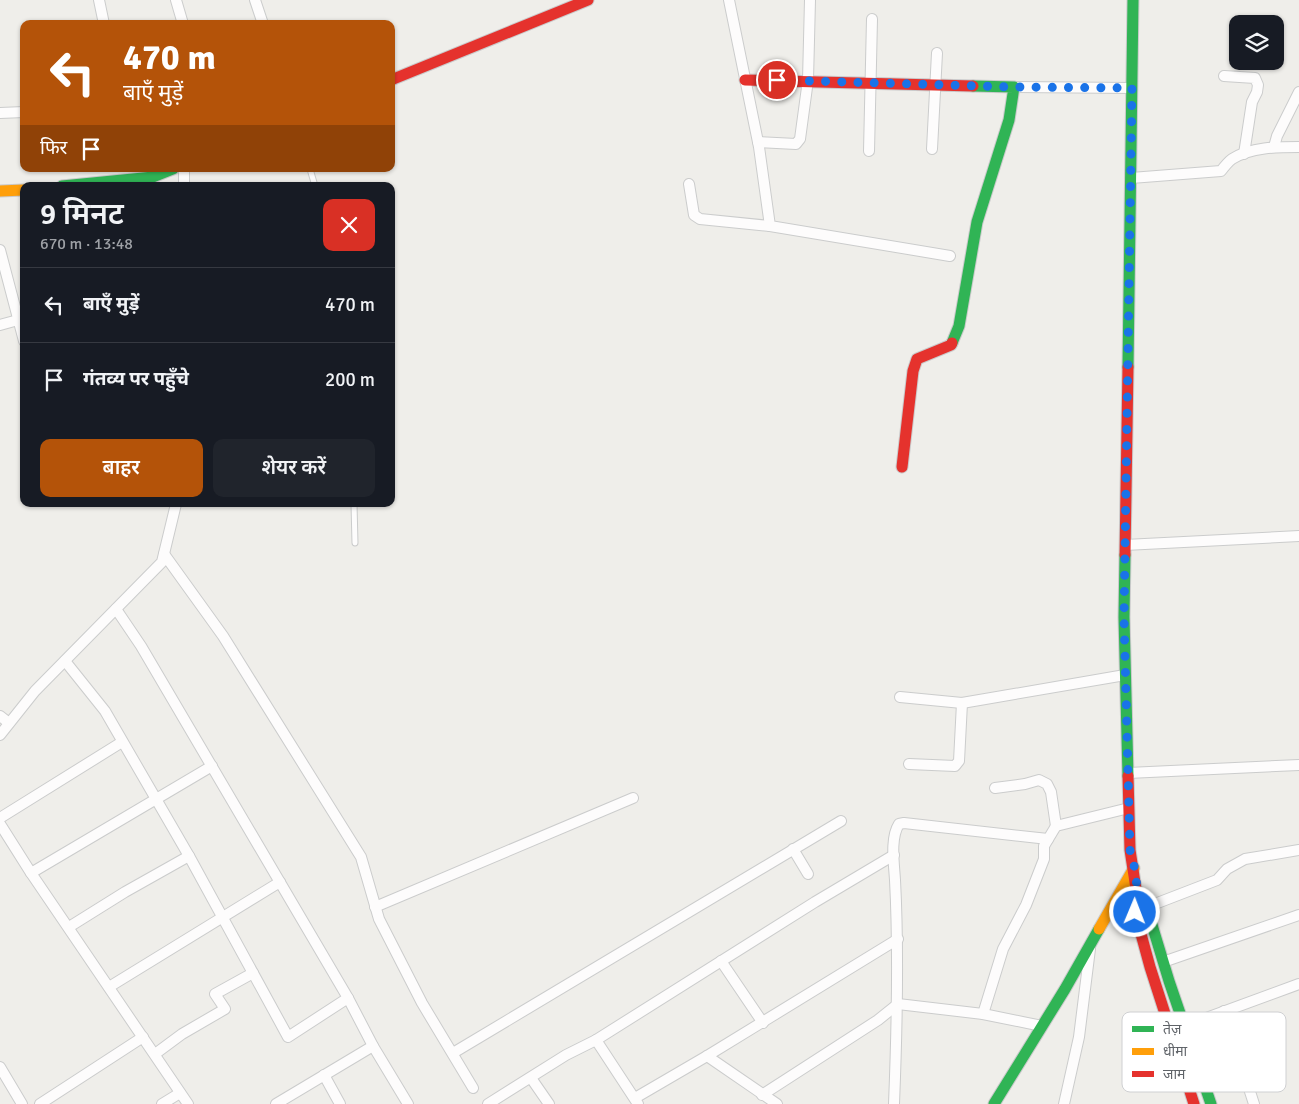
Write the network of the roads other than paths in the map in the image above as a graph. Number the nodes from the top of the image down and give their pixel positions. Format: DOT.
graph roads {
  1 [pos="99,0"];
  2 [pos="176,0"];
  3 [pos="255,0"];
  4 [pos="588,0"];
  5 [pos="729,0"];
  6 [pos="810,0"];
  7 [pos="1134,0"];
  8 [pos="872,19"];
  9 [pos="103,20"];
  10 [pos="182,20"];
  11 [pos="261,20"];
  12 [pos="937,53"];
  13 [pos="1224,76"];
  14 [pos="395,78"];
  15 [pos="746,80"];
  16 [pos="808,80"];
  17 [pos="870,83"];
  18 [pos="936,86"];
  19 [pos="1014,87"];
  20 [pos="1132,88"];
  21 [pos="1299,92"];
  22 [pos="20,112"];
  23 [pos="0,113"];
  24 [pos="758,142"];
  25 [pos="1274,147"];
  26 [pos="1299,147"];
  27 [pos="932,149"];
  28 [pos="869,151"];
  29 [pos="1244,154"];
  30 [pos="165,172"];
  31 [pos="1131,178"];
  32 [pos="102,182"];
  33 [pos="689,184"];
  34 [pos="20,190"];
  35 [pos="0,191"];
  36 [pos="770,226"];
  37 [pos="0,250"];
  38 [pos="950,256"];
  39 [pos="18,320"];
  40 [pos="0,325"];
  41 [pos="20,327"];
  42 [pos="902,467"];
  43 [pos="175,507"];
  44 [pos="354,507"];
  45 [pos="1299,536"];
  46 [pos="354,543"];
  47 [pos="1125,545"];
  48 [pos="164,554"];
  49 [pos="116,609"];
  50 [pos="65,660"];
  51 [pos="1125,675"];
  52 [pos="900,697"];
  53 [pos="962,703"];
  54 [pos="0,716"];
  55 [pos="9,723"];
  56 [pos="0,735"];
  57 [pos="122,742"];
  58 [pos="909,764"];
  59 [pos="1299,765"];
  60 [pos="212,766"];
  61 [pos="1128,772"];
  62 [pos="995,788"];
  63 [pos="633,798"];
  64 [pos="156,799"];
  65 [pos="1129,808"];
  66 [pos="0,818"];
  67 [pos="840,821"];
  68 [pos="0,824"];
  69 [pos="1056,826"];
  70 [pos="1048,839"];
  71 [pos="793,849"];
  72 [pos="1299,850"];
  73 [pos="894,855"];
  74 [pos="189,856"];
  75 [pos="1134,868"];
  76 [pos="32,873"];
  77 [pos="808,874"];
  78 [pos="280,882"];
  79 [pos="1136,888"];
  80 [pos="375,907"];
  81 [pos="1147,907"];
  82 [pos="1299,915"];
  83 [pos="223,918"];
  84 [pos="69,927"];
  85 [pos="898,939"];
  86 [pos="1091,943"];
  87 [pos="721,961"];
  88 [pos="1163,962"];
  89 [pos="253,974"];
  90 [pos="1299,984"];
  91 [pos="109,987"];
  92 [pos="348,998"];
  93 [pos="898,1004"];
  94 [pos="1224,1011"];
  95 [pos="1165,1012"];
  96 [pos="1179,1012"];
  97 [pos="984,1014"];
  98 [pos="763,1023"];
  99 [pos="1042,1026"];
  100 [pos="143,1037"];
  101 [pos="596,1040"];
  102 [pos="373,1046"];
  103 [pos="154,1054"];
  104 [pos="453,1054"];
  105 [pos="707,1056"];
  106 [pos="0,1066"];
  107 [pos="324,1075"];
  108 [pos="531,1078"];
  109 [pos="473,1088"];
  110 [pos="1190,1092"];
  111 [pos="1207,1092"];
  112 [pos="1250,1092"];
  113 [pos="180,1093"];
  114 [pos="762,1095"];
  115 [pos="636,1101"];
  116 [pos="22,1104"];
  117 [pos="40,1104"];
  118 [pos="162,1104"];
  119 [pos="188,1104"];
  120 [pos="276,1104"];
  121 [pos="340,1104"];
  122 [pos="408,1104"];
  123 [pos="488,1104"];
  124 [pos="549,1104"];
  125 [pos="777,1104"];
  126 [pos="894,1104"];
  127 [pos="994,1104"];
  128 [pos="1064,1104"];
  129 [pos="1194,1104"];
  130 [pos="1211,1104"];
  131 [pos="1254,1104"];
  1 -- 9 [label="street"];
  2 -- 10 [label="street"];
  3 -- 11 [label="street"];
  4 -- 14 [label="main road"];
  5 -- 15 [label="street"];
  6 -- 16 [label="street"];
  7 -- 20 [label="main road"];
  8 -- 17 [label="street"];
  12 -- 18 [label="street"];
  13 -- 29 [label="street"];
  15 -- 16 [label="main road"];
  15 -- 24 [label="street"];
  16 -- 17 [label="main road"];
  16 -- 24 [label="street"];
  17 -- 18 [label="main road"];
  17 -- 28 [label="street"];
  18 -- 19 [label="main road"];
  18 -- 27 [label="street"];
  19 -- 20 [label="street"];
  19 -- 42 [label="main road"];
  20 -- 31 [label="main road"];
  21 -- 25 [label="street"];
  22 -- 23 [label="street"];
  24 -- 36 [label="street"];
  25 -- 26 [label="street"];
  25 -- 29 [label="street"];
  29 -- 31 [label="street"];
  30 -- 32 [label="main road"];
  31 -- 47 [label="main road"];
  33 -- 36 [label="street"];
  34 -- 35 [label="main road"];
  36 -- 38 [label="street"];
  37 -- 39 [label="street"];
  39 -- 40 [label="street"];
  39 -- 41 [label="street"];
  43 -- 48 [label="street"];
  44 -- 46 [label="lane"];
  45 -- 47 [label="street"];
  47 -- 51 [label="main road"];
  48 -- 49 [label="street"];
  48 -- 80 [label="street"];
  49 -- 50 [label="street"];
  49 -- 60 [label="street"];
  50 -- 55 [label="street"];
  50 -- 57 [label="street"];
  51 -- 53 [label="street"];
  51 -- 61 [label="main road"];
  52 -- 53 [label="street"];
  53 -- 58 [label="street"];
  54 -- 55 [label="street"];
  55 -- 56 [label="street"];
  57 -- 64 [label="street"];
  57 -- 66 [label="street"];
  59 -- 61 [label="street"];
  60 -- 64 [label="street"];
  60 -- 78 [label="street"];
  61 -- 65 [label="main road"];
  62 -- 69 [label="street"];
  63 -- 80 [label="street"];
  64 -- 74 [label="street"];
  64 -- 76 [label="street"];
  65 -- 69 [label="street"];
  65 -- 75 [label="main road"];
  67 -- 71 [label="street"];
  68 -- 76 [label="street"];
  69 -- 70 [label="street"];
  70 -- 73 [label="street"];
  70 -- 97 [label="street"];
  71 -- 77 [label="street"];
  71 -- 104 [label="street"];
  72 -- 81 [label="street"];
  73 -- 85 [label="street"];
  73 -- 87 [label="street"];
  74 -- 83 [label="street"];
  74 -- 84 [label="street"];
  75 -- 79 [label="main road"];
  75 -- 86 [label="main road"];
  76 -- 84 [label="street"];
  78 -- 83 [label="street"];
  78 -- 92 [label="street"];
  79 -- 81 [label="main road"];
  79 -- 95 [label="main road"];
  80 -- 104 [label="street"];
  81 -- 88 [label="main road"];
  82 -- 88 [label="street"];
  83 -- 89 [label="street"];
  83 -- 91 [label="street"];
  84 -- 91 [label="street"];
  85 -- 93 [label="street"];
  85 -- 98 [label="street"];
  86 -- 99 [label="main road"];
  86 -- 128 [label="street"];
  87 -- 98 [label="street"];
  87 -- 101 [label="street"];
  88 -- 96 [label="main road"];
  89 -- 92 [label="street"];
  89 -- 103 [label="street"];
  90 -- 94 [label="street"];
  91 -- 100 [label="street"];
  92 -- 102 [label="street"];
  93 -- 97 [label="street"];
  93 -- 114 [label="street"];
  93 -- 126 [label="street"];
  97 -- 99 [label="street"];
  98 -- 105 [label="street"];
  99 -- 127 [label="main road"];
  100 -- 103 [label="street"];
  100 -- 117 [label="street"];
  101 -- 108 [label="street"];
  101 -- 115 [label="street"];
  102 -- 107 [label="street"];
  102 -- 122 [label="street"];
  103 -- 113 [label="street"];
  104 -- 109 [label="street"];
  105 -- 114 [label="street"];
  105 -- 115 [label="street"];
  106 -- 116 [label="street"];
  107 -- 120 [label="street"];
  107 -- 121 [label="street"];
  108 -- 123 [label="street"];
  108 -- 124 [label="street"];
  110 -- 129 [label="main road"];
  111 -- 130 [label="main road"];
  112 -- 131 [label="street"];
  113 -- 118 [label="street"];
  113 -- 119 [label="street"];
  114 -- 125 [label="street"];
}
